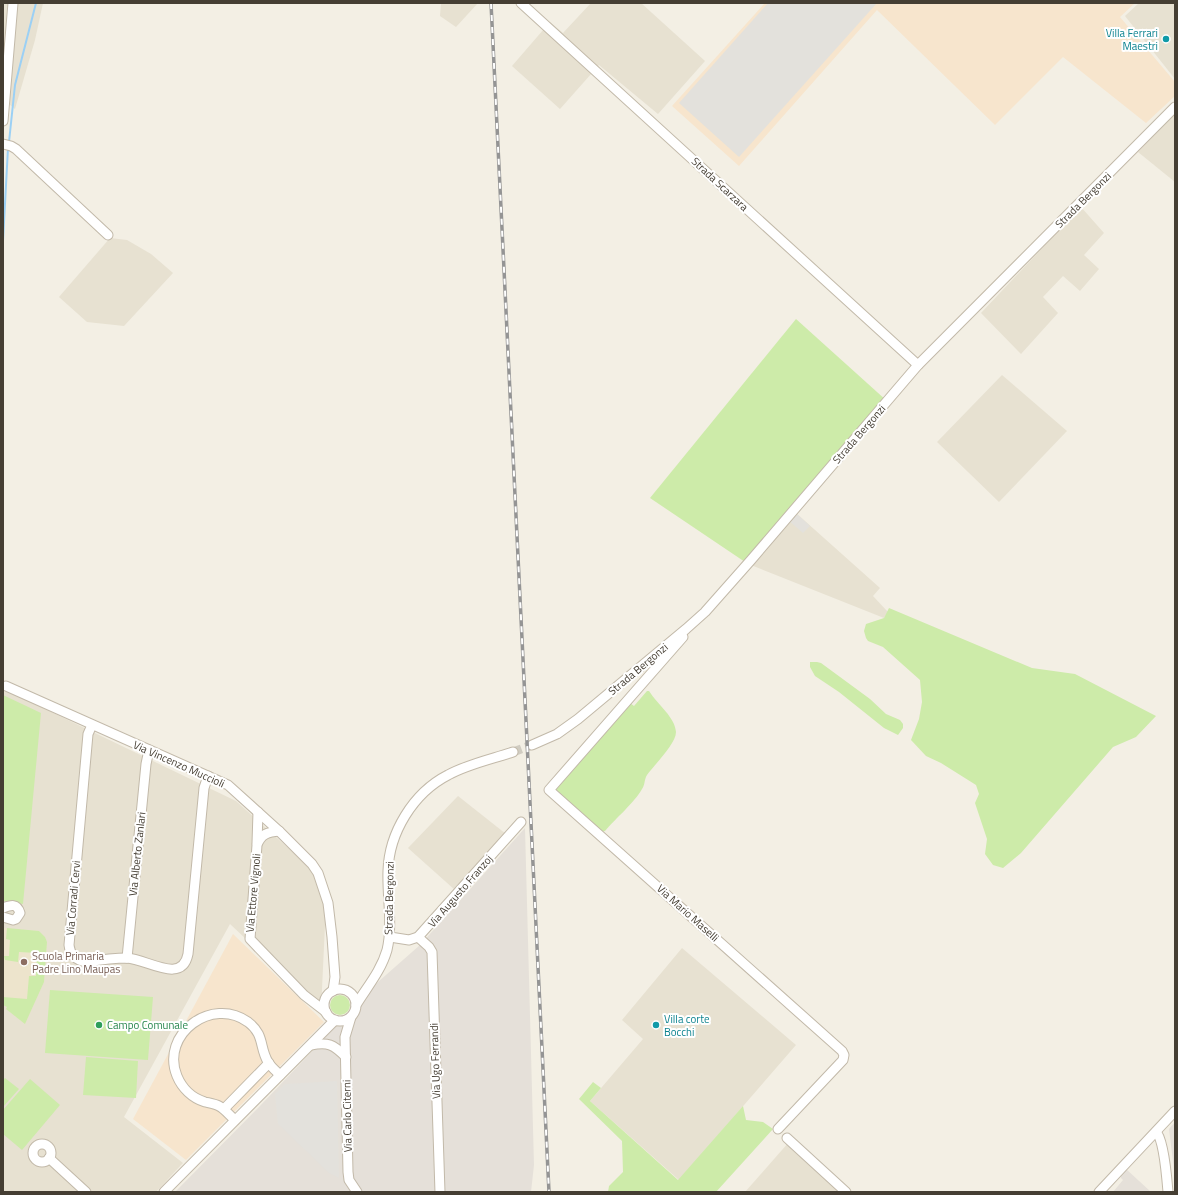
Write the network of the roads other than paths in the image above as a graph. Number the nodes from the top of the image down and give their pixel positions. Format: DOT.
graph roads {
  1 [pos="13,3"];
  2 [pos="521,3"];
  3 [pos="1175,106"];
  4 [pos="3,121"];
  5 [pos="7,144"];
  6 [pos="108,235"];
  7 [pos="918,365"];
  8 [pos="704,612"];
  9 [pos="625,681"];
  10 [pos="4,685"];
  11 [pos="632,695"];
  12 [pos="92,725"];
  13 [pos="532,745"];
  14 [pos="149,750"];
  15 [pos="513,752"];
  16 [pos="208,776"];
  17 [pos="258,812"];
  18 [pos="521,822"];
  19 [pos="279,831"];
  20 [pos="257,845"];
  21 [pos="3,908"];
  22 [pos="3,917"];
  23 [pos="390,937"];
  24 [pos="418,937"];
  25 [pos="127,958"];
  26 [pos="335,977"];
  27 [pos="367,988"];
  28 [pos="347,992"];
  29 [pos="331,993"];
  30 [pos="304,996"];
  31 [pos="356,1005"];
  32 [pos="326,1013"];
  33 [pos="351,1017"];
  34 [pos="336,1021"];
  35 [pos="326,1030"];
  36 [pos="345,1037"];
  37 [pos="311,1045"];
  38 [pos="346,1057"];
  39 [pos="268,1063"];
  40 [pos="280,1075"];
  41 [pos="224,1109"];
  42 [pos="1175,1111"];
  43 [pos="235,1120"];
  44 [pos="778,1129"];
  45 [pos="1156,1132"];
  46 [pos="787,1138"];
  47 [pos="49,1158"];
  48 [pos="439,1191"];
  49 [pos="86,1192"];
  50 [pos="164,1192"];
  51 [pos="357,1192"];
  52 [pos="846,1192"];
  53 [pos="1099,1192"];
  54 [pos="1168,1192"];
  1 -- 4 [label="street"];
  2 -- 7 [label="street, Strada Scarzara"];
  3 -- 7 [label="street, Strada Bergonzi"];
  5 -- 6 [label="street"];
  7 -- 8 [label="street, Strada Bergonzi"];
  8 -- 9 [label="street, Strada Bergonzi"];
  8 -- 11 [label="street, Via Mario Maselli"];
  9 -- 11 [label="street"];
  9 -- 13 [label="street, Strada Bergonzi"];
  10 -- 12 [label="street, Via Vincenzo Muccioli"];
  11 -- 44 [label="street, Via Mario Maselli"];
  12 -- 14 [label="street, Via Vincenzo Muccioli"];
  12 -- 25 [label="street, Via Corradi Cervi"];
  14 -- 16 [label="street, Via Vincenzo Muccioli"];
  14 -- 25 [label="street, Via Alberto Zanlari"];
  15 -- 23 [label="street, Strada Bergonzi"];
  16 -- 17 [label="street, Via Vincenzo Muccioli"];
  16 -- 25 [label="street, Via Corradi Cervi"];
  17 -- 19 [label="street, Via Vincenzo Muccioli"];
  17 -- 20 [label="street"];
  18 -- 24 [label="street, Via Augusto Franzoj"];
  19 -- 20 [label="street, Via Ettore Vignoli"];
  19 -- 26 [label="street, Via Vincenzo Muccioli"];
  20 -- 30 [label="street, Via Ettore Vignoli"];
  21 -- 22 [label="street"];
  23 -- 24 [label="street, Via Augusto Franzoj"];
  23 -- 27 [label="street, Strada Bergonzi"];
  24 -- 48 [label="street, Via Ugo Ferrandi"];
  26 -- 28 [label="street"];
  26 -- 29 [label="street, Via Vincenzo Muccioli"];
  27 -- 28 [label="street"];
  27 -- 31 [label="street, Strada Bergonzi"];
  28 -- 29 [label="street"];
  28 -- 31 [label="street"];
  29 -- 30 [label="street"];
  29 -- 32 [label="street"];
  30 -- 32 [label="street, Via Ettore Vignoli"];
  31 -- 33 [label="street"];
  32 -- 34 [label="street"];
  32 -- 35 [label="street"];
  33 -- 34 [label="street"];
  33 -- 36 [label="street, Via Carlo Citerni"];
  34 -- 35 [label="street"];
  34 -- 36 [label="street, Via Carlo Citerni"];
  35 -- 37 [label="street"];
  36 -- 38 [label="street, Via Carlo Citerni"];
  37 -- 38 [label="street"];
  37 -- 40 [label="street"];
  38 -- 51 [label="street, Via Carlo Citerni"];
  39 -- 40 [label="street"];
  39 -- 41 [label="street"];
  39 -- 41 [label="street"];
  40 -- 43 [label="street"];
  41 -- 43 [label="street"];
  42 -- 45 [label="street"];
  43 -- 50 [label="street"];
  45 -- 53 [label="street"];
  45 -- 54 [label="street"];
  46 -- 52 [label="street"];
  47 -- 49 [label="street"];
}
